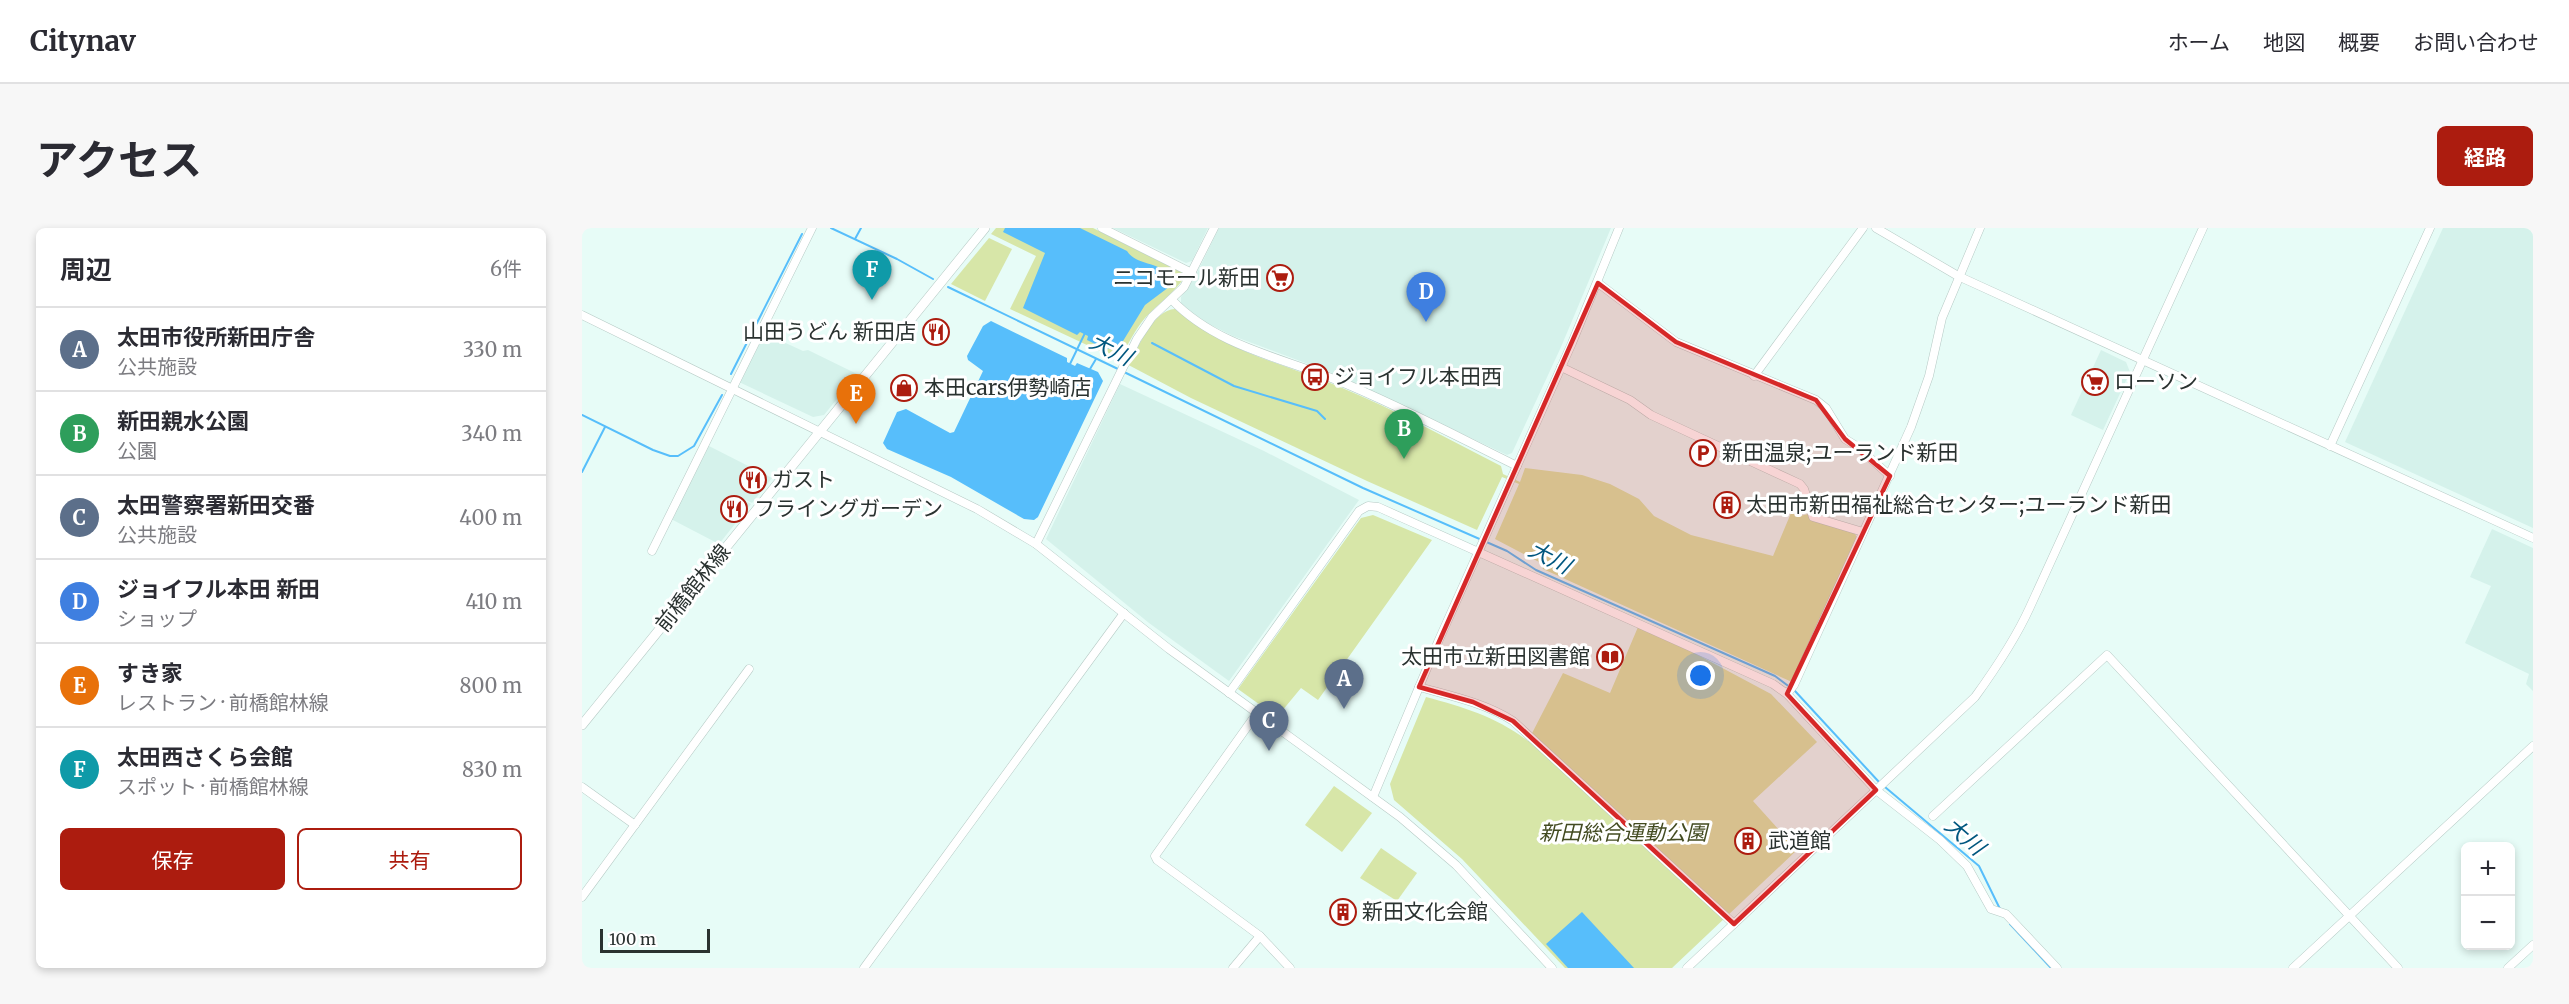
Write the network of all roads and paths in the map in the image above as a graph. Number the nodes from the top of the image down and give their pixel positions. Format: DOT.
graph roads {
  1 [pos="812,228"];
  2 [pos="986,228"];
  3 [pos="1102,228"];
  4 [pos="1214,228"];
  5 [pos="1619,228"];
  6 [pos="1863,228"];
  7 [pos="1876,228"];
  8 [pos="1980,228"];
  9 [pos="2203,228"];
  10 [pos="2430,228"];
  11 [pos="1192,273"];
  12 [pos="1958,276"];
  13 [pos="1598,283"];
  14 [pos="1172,300"];
  15 [pos="582,315"];
  16 [pos="2142,361"];
  17 [pos="1561,367"];
  18 [pos="1754,376"];
  19 [pos="732,389"];
  20 [pos="822,432"];
  21 [pos="2330,446"];
  22 [pos="1517,466"];
  23 [pos="1890,476"];
  24 [pos="1863,532"];
  25 [pos="2533,538"];
  26 [pos="1036,544"];
  27 [pos="1480,549"];
  28 [pos="652,551"];
  29 [pos="1124,613"];
  30 [pos="749,669"];
  31 [pos="1419,687"];
  32 [pos="1228,693"];
  33 [pos="1787,694"];
  34 [pos="1257,713"];
  35 [pos="582,725"];
  36 [pos="2533,746"];
  37 [pos="1881,786"];
  38 [pos="582,787"];
  39 [pos="1373,797"];
  40 [pos="1933,816"];
  41 [pos="635,825"];
  42 [pos="582,897"];
  43 [pos="2350,916"];
  44 [pos="1734,924"];
  45 [pos="1260,936"];
  46 [pos="2533,945"];
  47 [pos="864,968"];
  48 [pos="1233,968"];
  49 [pos="1290,968"];
  50 [pos="1552,968"];
  51 [pos="1687,968"];
  52 [pos="2057,968"];
  53 [pos="2293,968"];
  54 [pos="2398,968"];
  55 [pos="2508,968"];
  1 -- 19 [label="street"];
  2 -- 20 [label="main road, 前橋館林線"];
  3 -- 11 [label="street"];
  4 -- 11 [label="street"];
  5 -- 13 [label="street"];
  6 -- 18 [label="street"];
  7 -- 12 [label="street"];
  8 -- 12 [label="street"];
  9 -- 16 [label="street"];
  10 -- 21 [label="street"];
  11 -- 14 [label="street"];
  12 -- 16 [label="street"];
  12 -- 23 [label="street"];
  13 -- 17 [label="street"];
  13 -- 18 [label="street"];
  14 -- 22 [label="street"];
  14 -- 26 [label="street"];
  15 -- 19 [label="street"];
  16 -- 21 [label="street"];
  16 -- 37 [label="street"];
  17 -- 22 [label="street"];
  17 -- 24 [label="street"];
  18 -- 23 [label="street"];
  19 -- 20 [label="street"];
  19 -- 28 [label="street"];
  20 -- 26 [label="street"];
  20 -- 35 [label="main road, 前橋館林線"];
  21 -- 25 [label="street"];
  22 -- 27 [label="street"];
  23 -- 24 [label="street"];
  24 -- 33 [label="street"];
  26 -- 29 [label="street"];
  27 -- 31 [label="street"];
  27 -- 32 [label="street"];
  27 -- 33 [label="street"];
  29 -- 32 [label="street"];
  29 -- 47 [label="street"];
  30 -- 41 [label="street"];
  31 -- 39 [label="street"];
  31 -- 44 [label="street"];
  32 -- 34 [label="street"];
  33 -- 37 [label="street"];
  34 -- 39 [label="street"];
  34 -- 45 [label="street"];
  36 -- 43 [label="street"];
  37 -- 44 [label="street"];
  37 -- 52 [label="street"];
  38 -- 41 [label="street"];
  39 -- 50 [label="street"];
  40 -- 43 [label="street"];
  41 -- 42 [label="street"];
  43 -- 53 [label="street"];
  43 -- 54 [label="street"];
  44 -- 51 [label="street"];
  45 -- 48 [label="street"];
  45 -- 49 [label="street"];
  46 -- 55 [label="street"];
}
